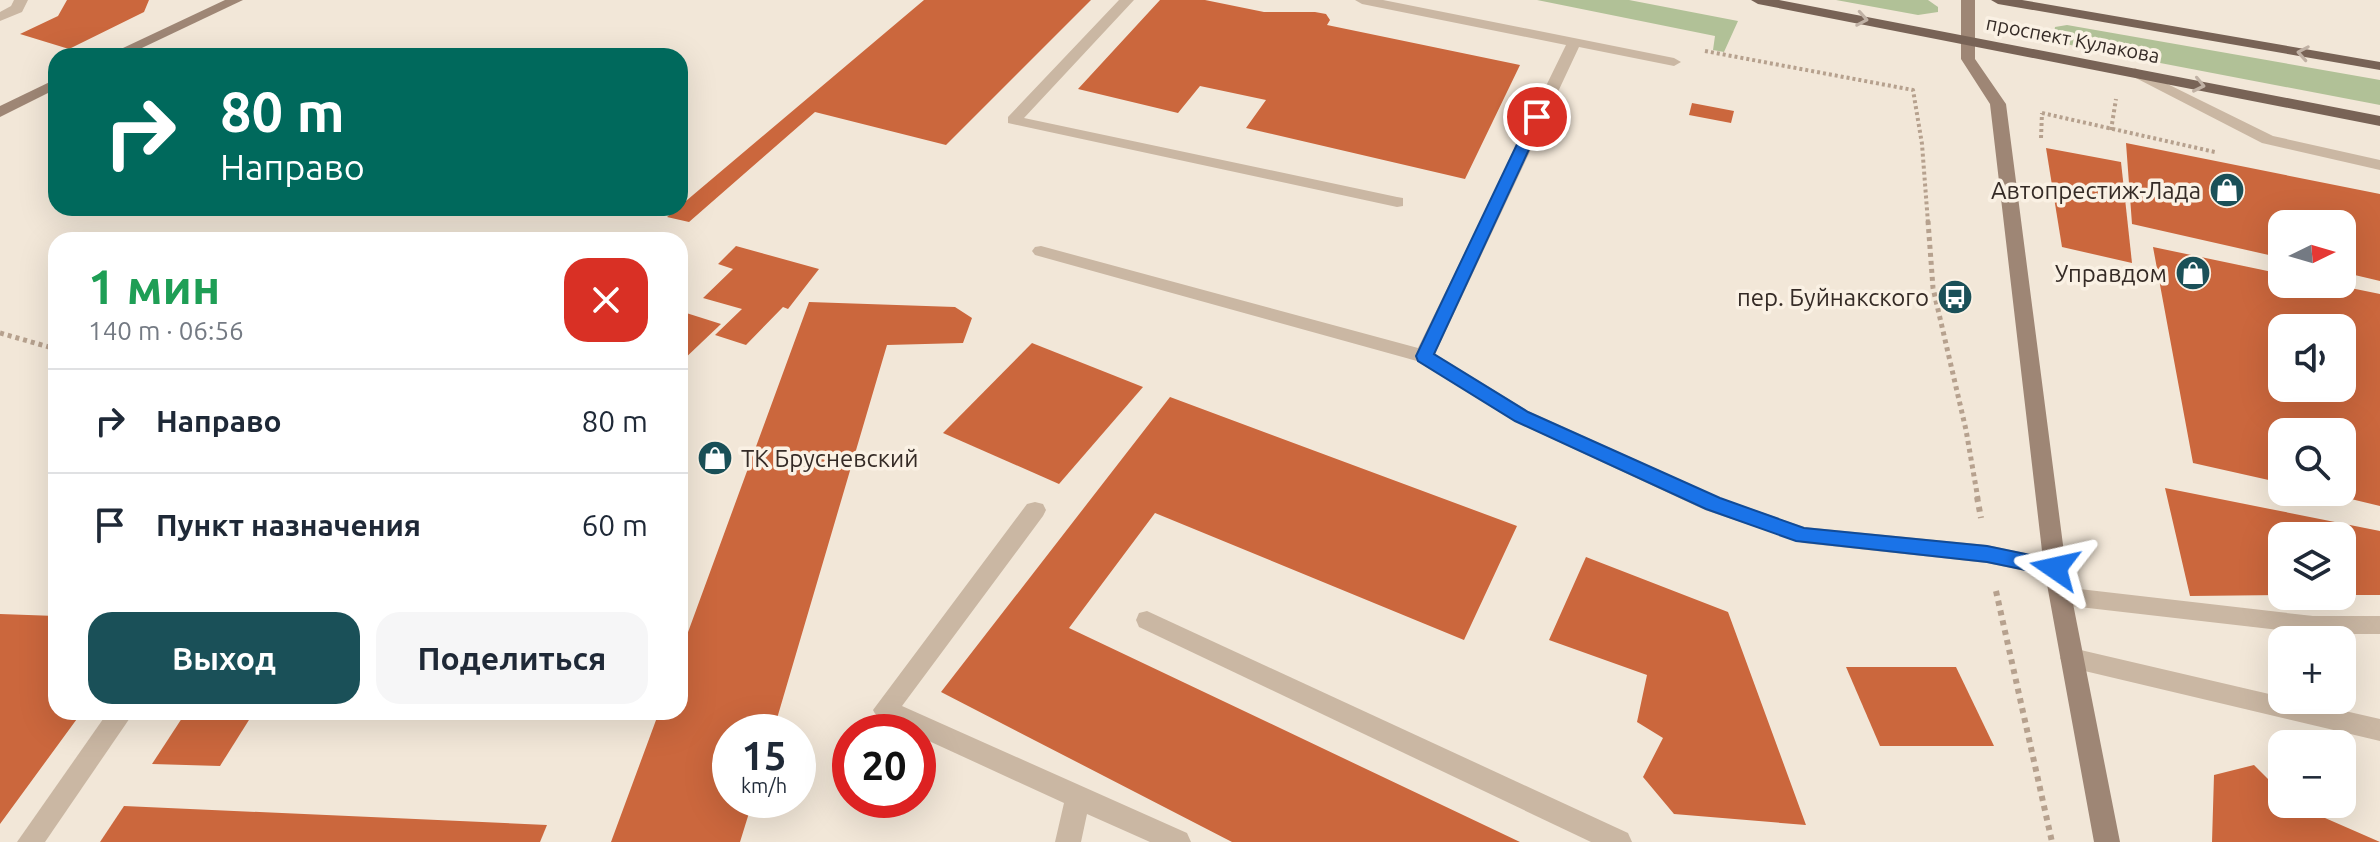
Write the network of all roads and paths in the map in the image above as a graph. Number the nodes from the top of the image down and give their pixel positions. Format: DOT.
graph roads {
  1 [pos="21,0"];
  2 [pos="236,0"];
  3 [pos="1127,0"];
  4 [pos="1362,0"];
  5 [pos="1758,0"];
  6 [pos="1968,0"];
  7 [pos="1998,0"];
  8 [pos="1381,2"];
  9 [pos="2035,4"];
  10 [pos="0,17"];
  11 [pos="1966,38"];
  12 [pos="1574,42"];
  13 [pos="131,48"];
  14 [pos="1674,62"];
  15 [pos="2380,66"];
  16 [pos="2135,72"];
  17 [pos="48,87"];
  18 [pos="1913,90"];
  19 [pos="2117,91"];
  20 [pos="1998,104"];
  21 [pos="0,112"];
  22 [pos="2380,121"];
  23 [pos="2111,130"];
  24 [pos="2216,152"];
  25 [pos="2380,165"];
  26 [pos="1397,202"];
  27 [pos="1041,251"];
  28 [pos="1,335"];
  29 [pos="48,347"];
  30 [pos="1424,356"];
  31 [pos="1035,510"];
  32 [pos="1987,554"];
  33 [pos="2055,568"];
  34 [pos="2062,596"];
  35 [pos="1147,620"];
  36 [pos="2380,625"];
  37 [pos="2072,658"];
  38 [pos="116,720"];
  39 [pos="2380,730"];
  40 [pos="1078,797"];
  41 [pos="30,842"];
  42 [pos="1068,842"];
  43 [pos="1178,842"];
  44 [pos="1619,842"];
  45 [pos="2052,842"];
  46 [pos="2107,842"];
  1 -- 10 [label="lane"];
  2 -- 13 [label="street"];
  3 -- 26 [label="lane"];
  4 -- 8 [label="lane"];
  5 -- 11 [label="main road, проспект Кулакова, one-way"];
  6 -- 11 [label="street"];
  7 -- 9 [label="main road, проспект Кулакова"];
  8 -- 12 [label="lane"];
  15 -- 9 [label="main road, проспект Кулакова, one-way"];
  11 -- 16 [label="main road, проспект Кулакова"];
  11 -- 20 [label="street"];
  12 -- 14 [label="lane"];
  12 -- 30 [label="lane"];
  16 -- 22 [label="main road, проспект Кулакова, one-way"];
  16 -- 25 [label="lane"];
  17 -- 21 [label="street"];
  18 -- 32 [label="path"];
  19 -- 23 [label="path"];
  20 -- 23 [label="path"];
  20 -- 33 [label="street"];
  23 -- 24 [label="path"];
  27 -- 30 [label="lane"];
  28 -- 29 [label="path"];
  30 -- 32 [label="lane"];
  31 -- 40 [label="lane"];
  32 -- 33 [label="lane"];
  32 -- 45 [label="path"];
  33 -- 34 [label="street"];
  34 -- 36 [label="lane"];
  34 -- 37 [label="street"];
  35 -- 44 [label="lane"];
  37 -- 39 [label="lane"];
  37 -- 46 [label="street"];
  38 -- 41 [label="lane"];
  40 -- 42 [label="lane"];
  40 -- 43 [label="lane"];
}
